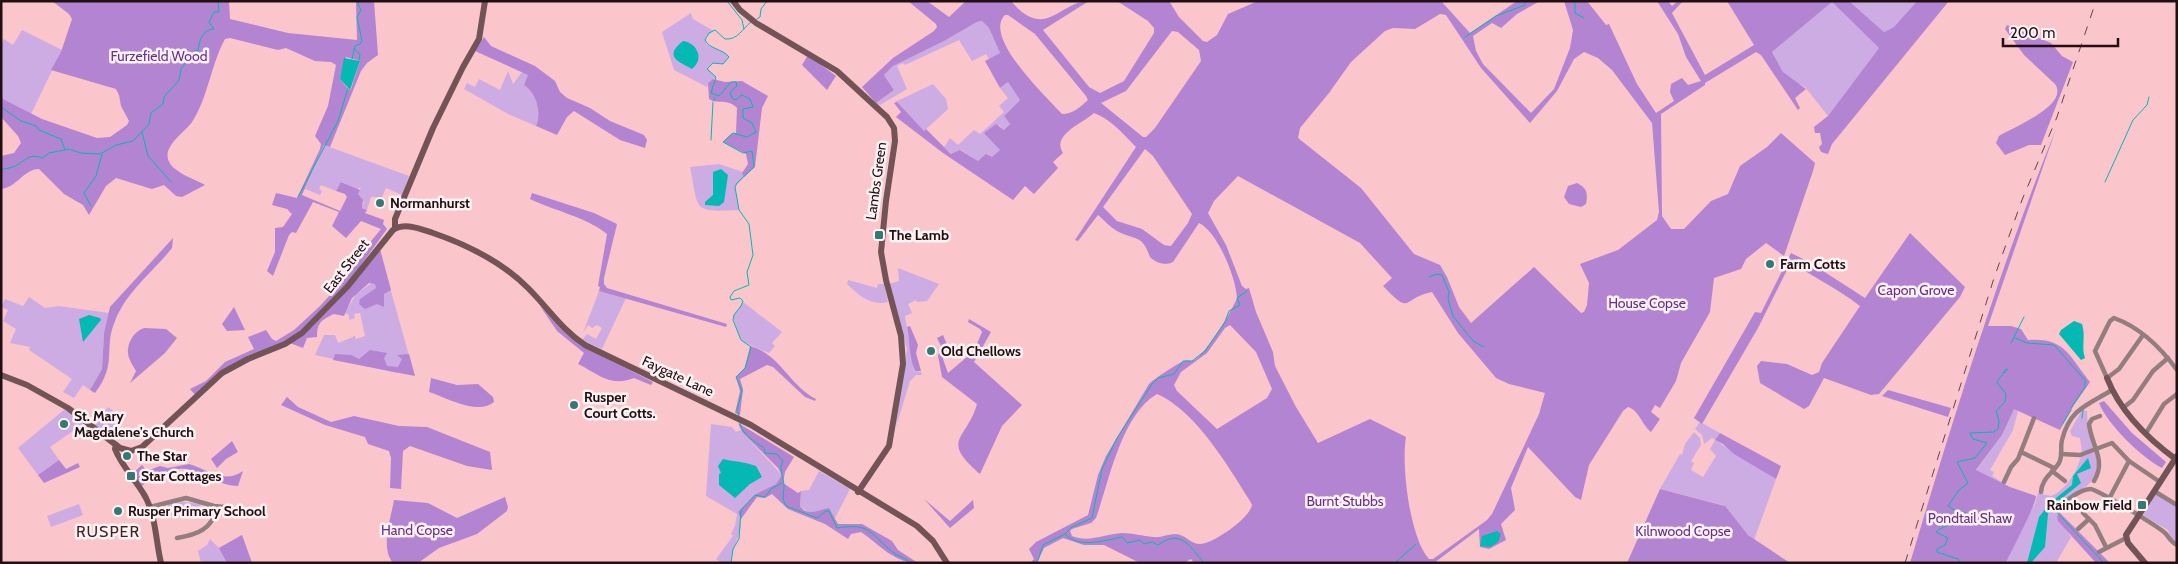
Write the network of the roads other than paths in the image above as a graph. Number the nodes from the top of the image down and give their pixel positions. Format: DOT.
graph roads {
  1 [pos="485,1"];
  2 [pos="733,1"];
  3 [pos="395,228"];
  4 [pos="2143,335"];
  5 [pos="2168,358"];
  6 [pos="2177,370"];
  7 [pos="1,375"];
  8 [pos="2107,378"];
  9 [pos="2112,390"];
  10 [pos="2177,394"];
  11 [pos="2123,408"];
  12 [pos="2100,416"];
  13 [pos="2034,418"];
  14 [pos="2146,433"];
  15 [pos="116,446"];
  16 [pos="2097,448"];
  17 [pos="2021,452"];
  18 [pos="2061,454"];
  19 [pos="2176,458"];
  20 [pos="2130,461"];
  21 [pos="2053,469"];
  22 [pos="2065,481"];
  23 [pos="2094,481"];
  24 [pos="2004,482"];
  25 [pos="2160,482"];
  26 [pos="2154,491"];
  27 [pos="858,492"];
  28 [pos="2040,492"];
  29 [pos="2110,497"];
  30 [pos="2177,505"];
  31 [pos="150,507"];
  32 [pos="216,507"];
  33 [pos="225,507"];
  34 [pos="2060,507"];
  35 [pos="2083,513"];
  36 [pos="2138,516"];
  37 [pos="2089,519"];
  38 [pos="2078,530"];
  39 [pos="177,538"];
  40 [pos="2126,538"];
  41 [pos="2177,545"];
  42 [pos="2106,547"];
  43 [pos="2099,552"];
  44 [pos="160,563"];
  45 [pos="947,563"];
  46 [pos="2145,563"];
  1 -- 3 [label="street, East Street"];
  2 -- 27 [label="street, Lambs Green"];
  3 -- 15 [label="street, East Street"];
  3 -- 27 [label="street, Faygate Lane"];
  4 -- 5 [label="street"];
  4 -- 8 [label="street"];
  4 -- 8 [label="street"];
  5 -- 6 [label="street"];
  5 -- 11 [label="street"];
  7 -- 15 [label="street"];
  8 -- 9 [label="street"];
  9 -- 11 [label="street"];
  9 -- 18 [label="street"];
  10 -- 14 [label="street"];
  11 -- 14 [label="street"];
  12 -- 16 [label="street"];
  13 -- 17 [label="street"];
  14 -- 19 [label="street"];
  15 -- 31 [label="street"];
  16 -- 18 [label="street"];
  16 -- 20 [label="street"];
  16 -- 23 [label="street"];
  17 -- 21 [label="street"];
  17 -- 24 [label="street"];
  18 -- 21 [label="street"];
  19 -- 25 [label="street"];
  20 -- 25 [label="street"];
  20 -- 29 [label="street"];
  21 -- 22 [label="street"];
  21 -- 28 [label="street"];
  25 -- 26 [label="street"];
  26 -- 30 [label="street"];
  26 -- 36 [label="street"];
  27 -- 45 [label="street, Faygate Lane"];
  29 -- 34 [label="street"];
  29 -- 36 [label="street"];
  31 -- 32 [label="street"];
  31 -- 44 [label="street"];
  32 -- 33 [label="street"];
  32 -- 39 [label="street"];
  35 -- 37 [label="street"];
  36 -- 40 [label="street"];
  36 -- 41 [label="street"];
  37 -- 38 [label="street"];
  37 -- 42 [label="street"];
  40 -- 42 [label="street"];
  40 -- 46 [label="street"];
  42 -- 43 [label="street"];
}
